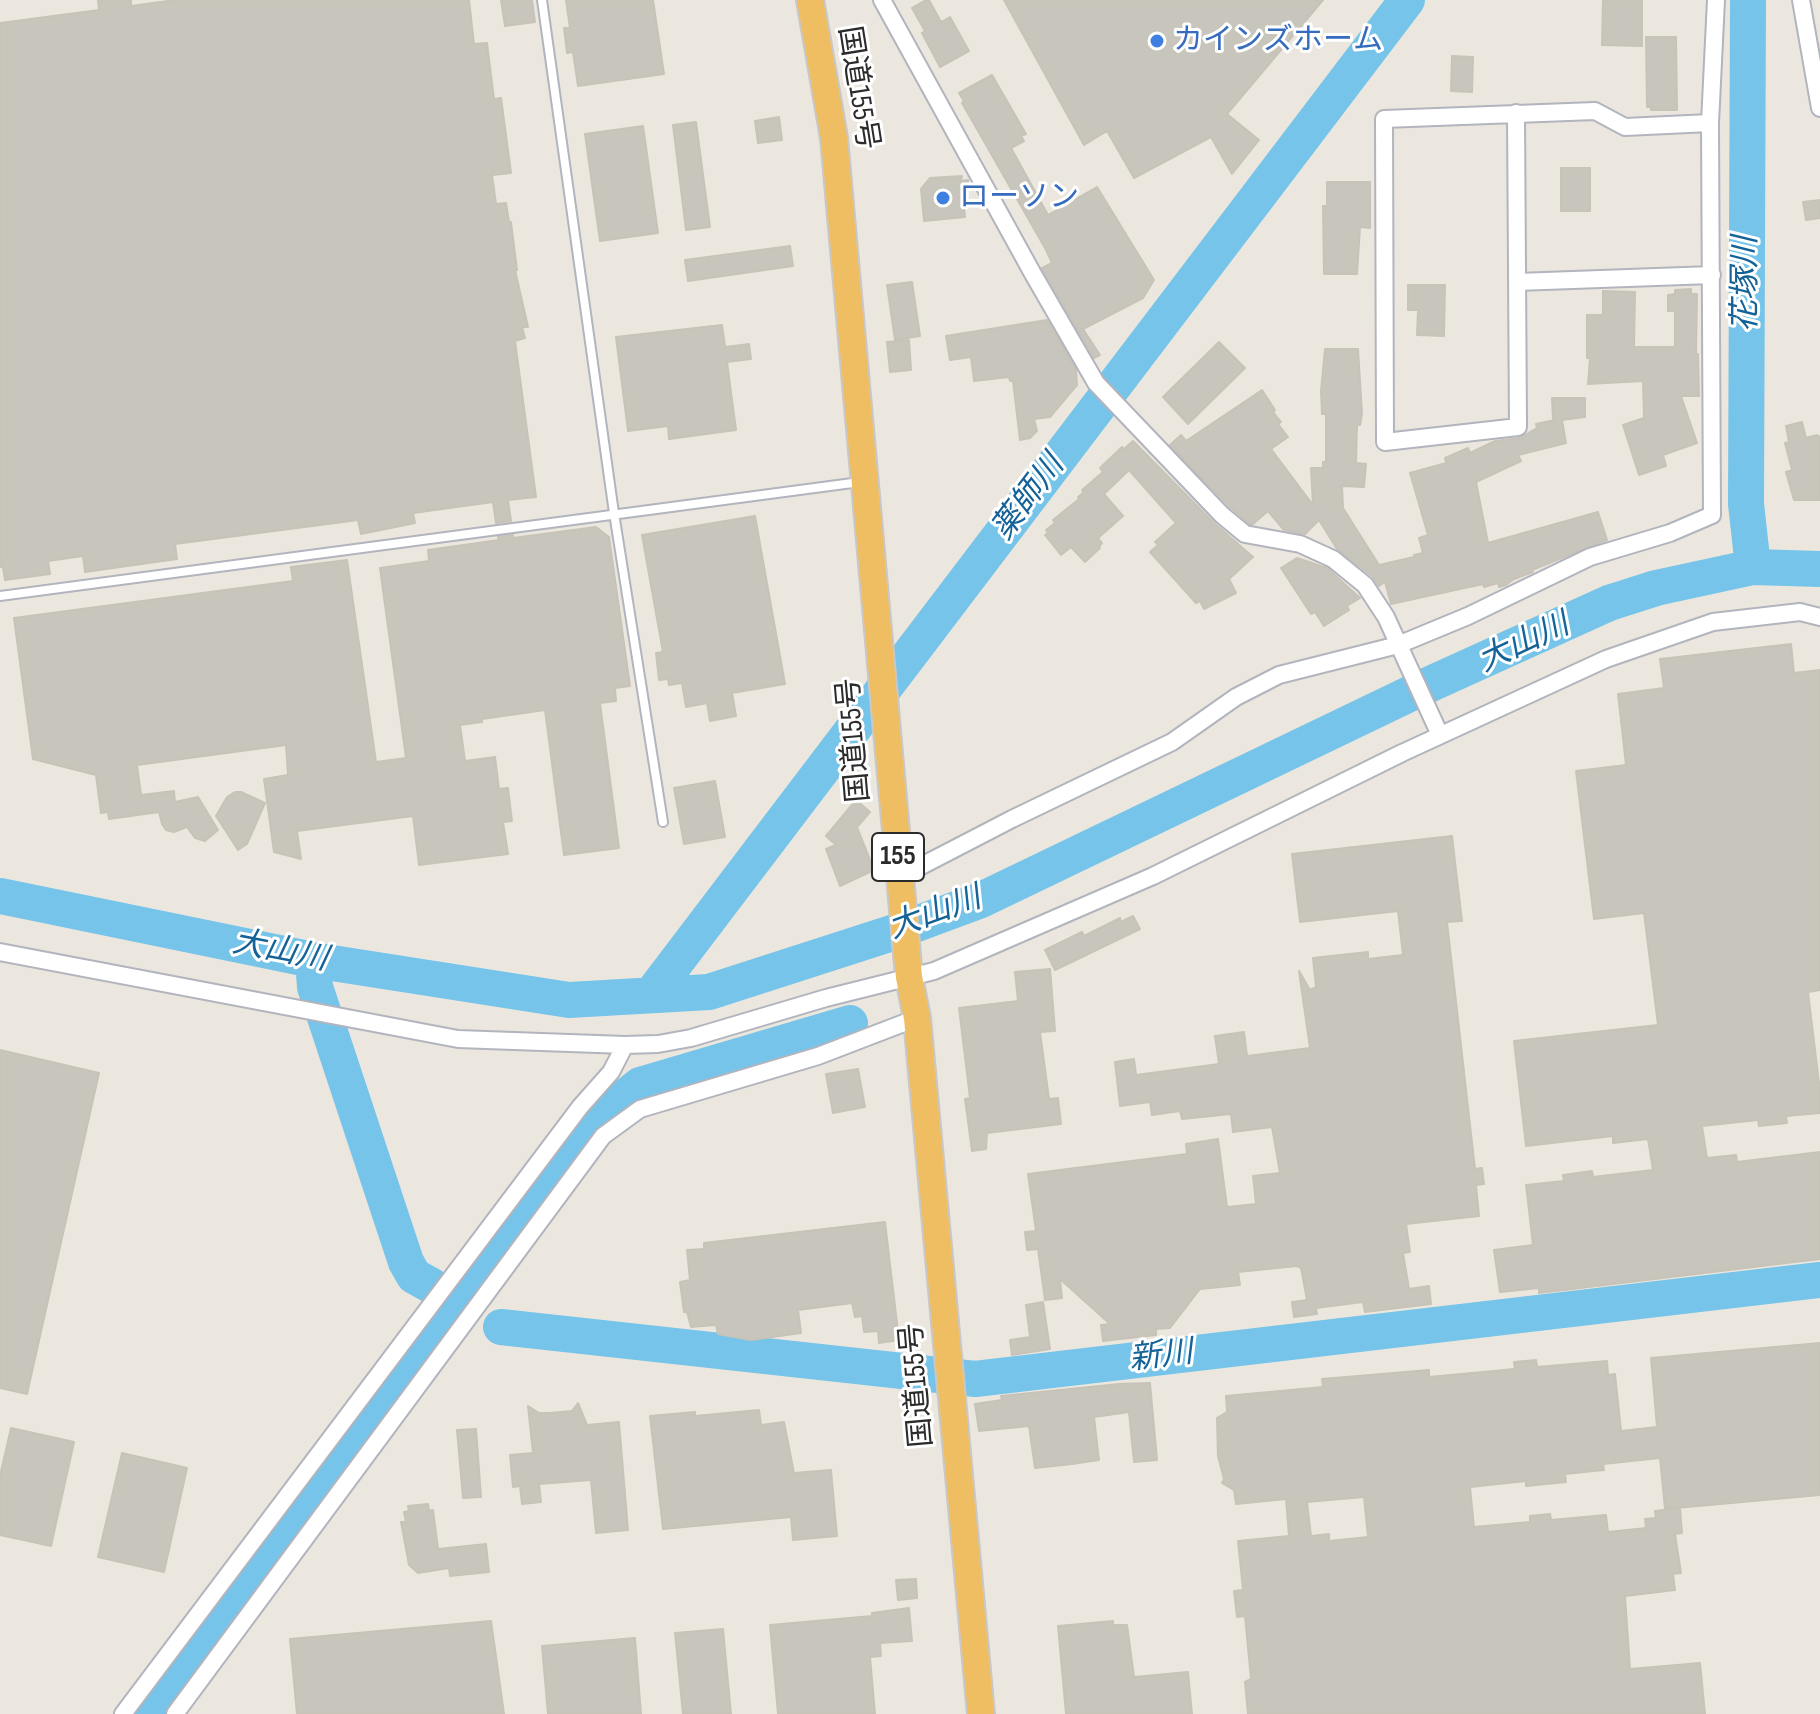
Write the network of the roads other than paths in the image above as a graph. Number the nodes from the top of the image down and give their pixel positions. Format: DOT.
graph roads {
  1 [pos="542,0"];
  2 [pos="810,0"];
  3 [pos="882,0"];
  4 [pos="1716,0"];
  5 [pos="1801,0"];
  6 [pos="1820,108"];
  7 [pos="1516,113"];
  8 [pos="1710,123"];
  9 [pos="1712,275"];
  10 [pos="1517,282"];
  11 [pos="864,482"];
  12 [pos="614,513"];
  13 [pos="0,596"];
  14 [pos="1820,617"];
  15 [pos="1400,650"];
  16 [pos="1440,735"];
  17 [pos="663,822"];
  18 [pos="900,877"];
  19 [pos="0,952"];
  20 [pos="909,977"];
  21 [pos="917,1018"];
  22 [pos="625,1045"];
  23 [pos="123,1714"];
  24 [pos="175,1714"];
  25 [pos="981,1714"];
  1 -- 12 [label="lane"];
  2 -- 11 [label="highway, 国道155号 / 155"];
  3 -- 15 [label="street"];
  4 -- 8 [label="street"];
  5 -- 6 [label="street"];
  7 -- 8 [label="street"];
  7 -- 10 [label="street"];
  7 -- 10 [label="street"];
  8 -- 9 [label="street"];
  9 -- 10 [label="street"];
  9 -- 15 [label="street"];
  11 -- 12 [label="lane"];
  11 -- 18 [label="highway, 国道155号 / 155"];
  12 -- 13 [label="lane"];
  12 -- 17 [label="lane"];
  14 -- 16 [label="street"];
  15 -- 16 [label="street"];
  15 -- 18 [label="street"];
  16 -- 20 [label="street"];
  18 -- 20 [label="highway, 国道155号 / 155"];
  19 -- 22 [label="street"];
  20 -- 21 [label="highway, 国道155号 / 155"];
  20 -- 22 [label="street"];
  21 -- 24 [label="street"];
  21 -- 25 [label="highway, 国道155号 / 155"];
  22 -- 23 [label="street"];
}
